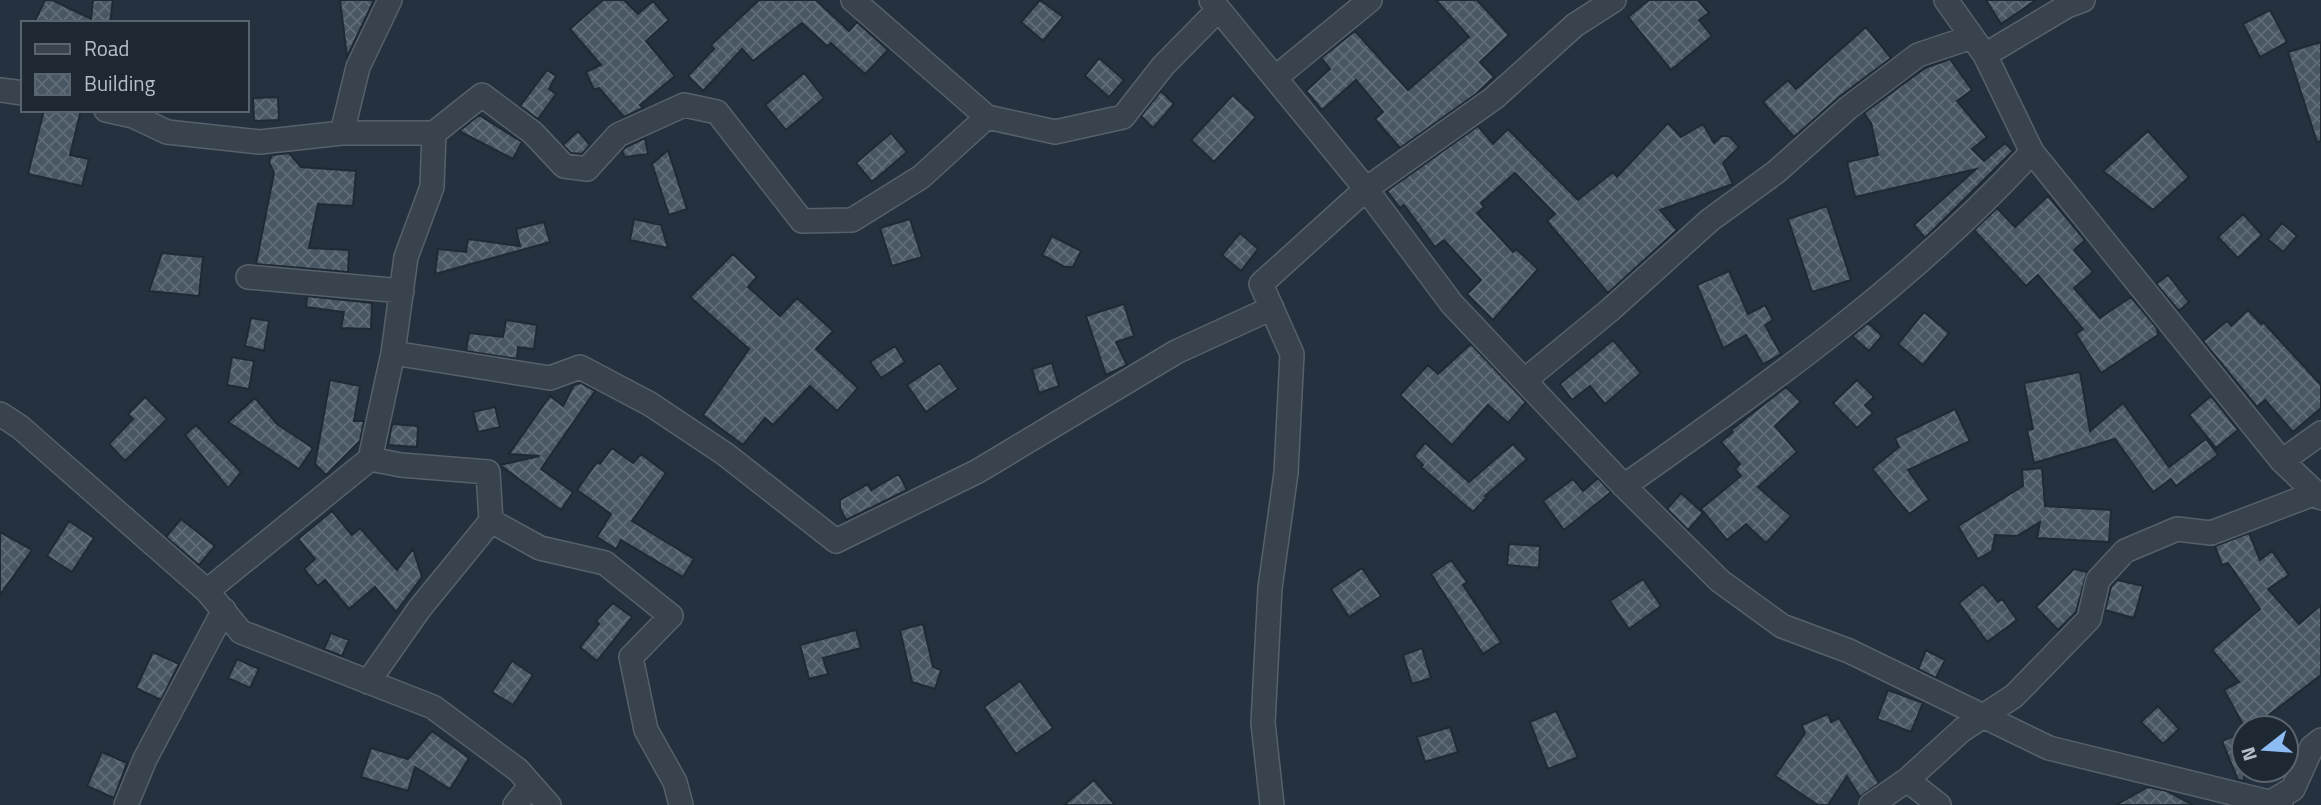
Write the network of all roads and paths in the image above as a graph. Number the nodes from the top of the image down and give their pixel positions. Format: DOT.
graph roads {
  1 [pos="390,0"];
  2 [pos="853,0"];
  3 [pos="1370,0"];
  4 [pos="1614,0"];
  5 [pos="1946,0"];
  6 [pos="2083,0"];
  7 [pos="1214,5"];
  8 [pos="1978,46"];
  9 [pos="1275,78"];
  10 [pos="0,90"];
  11 [pos="21,93"];
  12 [pos="115,112"];
  13 [pos="988,117"];
  14 [pos="342,133"];
  15 [pos="433,133"];
  16 [pos="2032,152"];
  17 [pos="1366,189"];
  18 [pos="248,277"];
  19 [pos="402,291"];
  20 [pos="1272,308"];
  21 [pos="393,354"];
  22 [pos="1525,380"];
  23 [pos="0,414"];
  24 [pos="2321,433"];
  25 [pos="370,459"];
  26 [pos="2282,461"];
  27 [pos="1625,486"];
  28 [pos="2319,496"];
  29 [pos="491,521"];
  30 [pos="206,591"];
  31 [pos="223,610"];
  32 [pos="368,682"];
  33 [pos="1984,716"];
  34 [pos="2321,740"];
  35 [pos="1907,780"];
  36 [pos="530,786"];
  37 [pos="2276,804"];
  38 [pos="126,805"];
  39 [pos="515,805"];
  40 [pos="549,805"];
  41 [pos="681,805"];
  42 [pos="1272,805"];
  43 [pos="1871,805"];
  44 [pos="1939,805"];
  1 -- 14 [label="street"];
  2 -- 13 [label="street"];
  3 -- 9 [label="street"];
  4 -- 17 [label="street"];
  5 -- 8 [label="street"];
  6 -- 8 [label="street"];
  7 -- 9 [label="street"];
  7 -- 13 [label="street"];
  8 -- 16 [label="street"];
  8 -- 22 [label="street"];
  9 -- 17 [label="street"];
  10 -- 11 [label="street"];
  12 -- 14 [label="street"];
  13 -- 15 [label="street"];
  14 -- 15 [label="street"];
  15 -- 19 [label="street"];
  16 -- 26 [label="street"];
  16 -- 27 [label="street"];
  17 -- 20 [label="street"];
  17 -- 22 [label="street"];
  18 -- 19 [label="street"];
  19 -- 21 [label="street"];
  20 -- 21 [label="street"];
  20 -- 42 [label="street"];
  21 -- 25 [label="street"];
  22 -- 27 [label="street"];
  23 -- 30 [label="street"];
  24 -- 26 [label="street"];
  25 -- 29 [label="street"];
  25 -- 30 [label="street"];
  26 -- 28 [label="street"];
  27 -- 33 [label="street"];
  28 -- 33 [label="street"];
  29 -- 32 [label="street"];
  29 -- 41 [label="street"];
  30 -- 31 [label="street"];
  31 -- 32 [label="street"];
  31 -- 38 [label="street"];
  32 -- 36 [label="street"];
  33 -- 35 [label="street"];
  33 -- 37 [label="street"];
  34 -- 37 [label="street"];
  35 -- 43 [label="street"];
  35 -- 44 [label="street"];
  36 -- 39 [label="street"];
  36 -- 40 [label="street"];
}
